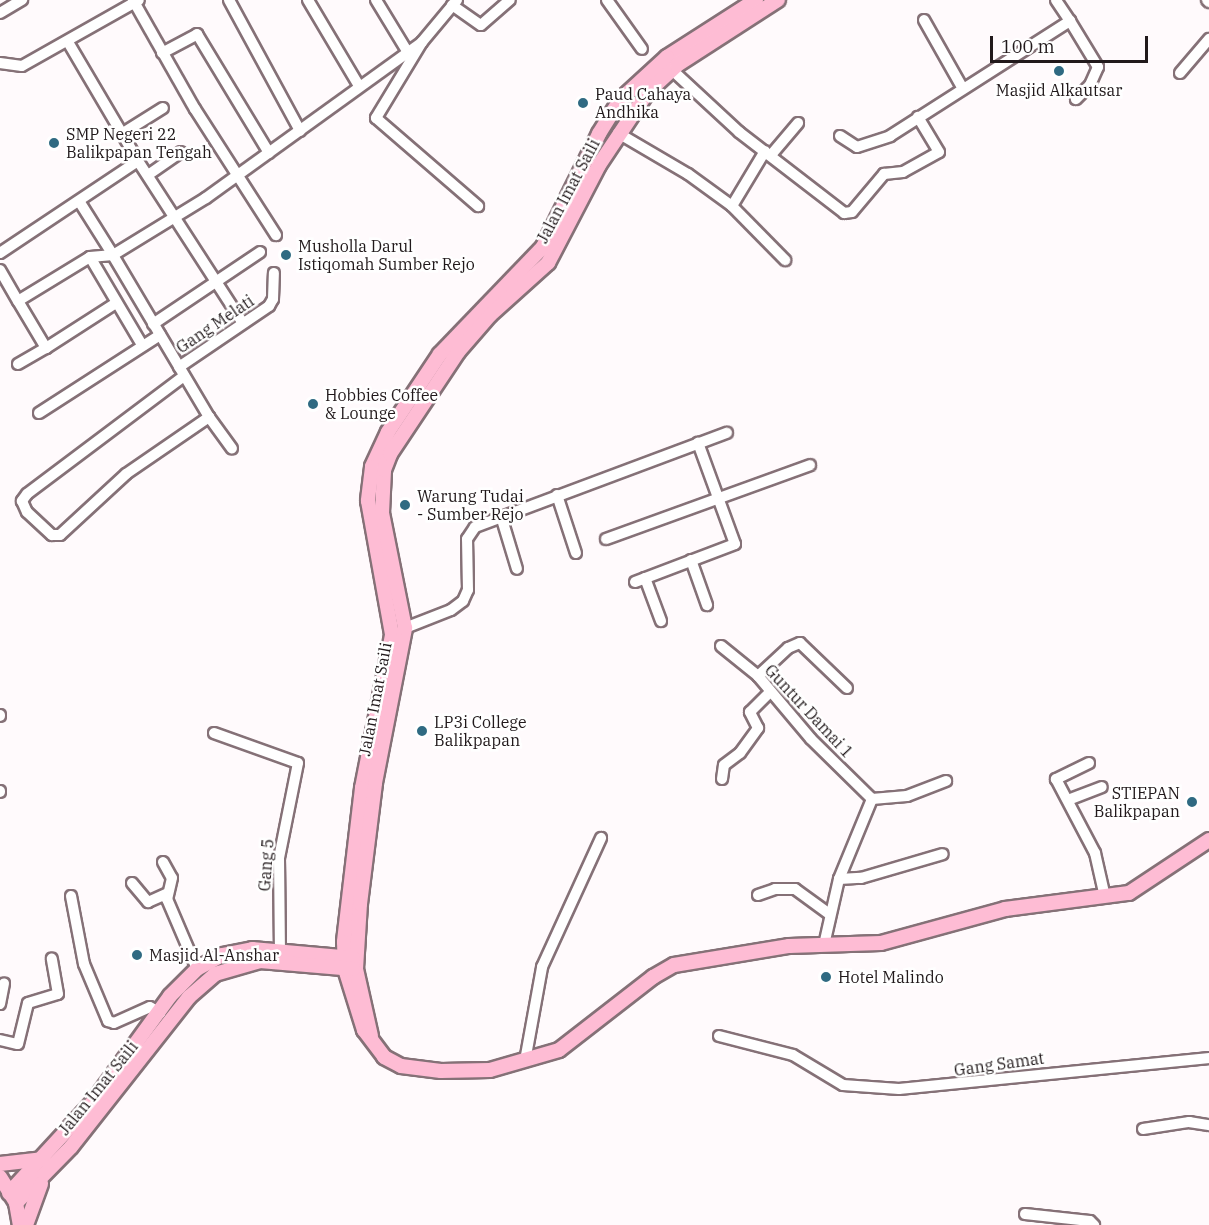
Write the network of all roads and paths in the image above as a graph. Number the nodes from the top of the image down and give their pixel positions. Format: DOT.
graph roads {
  1 [pos="22,0"];
  2 [pos="229,0"];
  3 [pos="308,0"];
  4 [pos="510,0"];
  5 [pos="607,0"];
  6 [pos="756,0"];
  7 [pos="778,0"];
  8 [pos="135,1"];
  9 [pos="378,1"];
  10 [pos="454,2"];
  11 [pos="1061,2"];
  12 [pos="0,13"];
  13 [pos="924,20"];
  14 [pos="1070,21"];
  15 [pos="1209,39"];
  16 [pos="68,42"];
  17 [pos="422,42"];
  18 [pos="642,49"];
  19 [pos="407,51"];
  20 [pos="162,53"];
  21 [pos="0,63"];
  22 [pos="671,69"];
  23 [pos="1180,73"];
  24 [pos="359,86"];
  25 [pos="963,89"];
  26 [pos="1076,99"];
  27 [pos="163,108"];
  28 [pos="916,119"];
  29 [pos="798,123"];
  30 [pos="300,131"];
  31 [pos="123,133"];
  32 [pos="618,133"];
  33 [pos="840,136"];
  34 [pos="181,152"];
  35 [pos="269,153"];
  36 [pos="768,153"];
  37 [pos="138,161"];
  38 [pos="148,175"];
  39 [pos="236,176"];
  40 [pos="79,201"];
  41 [pos="477,206"];
  42 [pos="732,206"];
  43 [pos="174,218"];
  44 [pos="276,235"];
  45 [pos="260,252"];
  46 [pos="0,253"];
  47 [pos="113,255"];
  48 [pos="90,257"];
  49 [pos="785,260"];
  50 [pos="0,270"];
  51 [pos="274,273"];
  52 [pos="217,282"];
  53 [pos="503,295"];
  54 [pos="18,301"];
  55 [pos="116,303"];
  56 [pos="242,322"];
  57 [pos="153,324"];
  58 [pos="160,335"];
  59 [pos="142,345"];
  60 [pos="46,348"];
  61 [pos="18,364"];
  62 [pos="182,372"];
  63 [pos="39,413"];
  64 [pos="209,417"];
  65 [pos="727,433"];
  66 [pos="698,443"];
  67 [pos="232,449"];
  68 [pos="810,465"];
  69 [pos="557,495"];
  70 [pos="718,498"];
  71 [pos="501,516"];
  72 [pos="606,539"];
  73 [pos="576,553"];
  74 [pos="691,561"];
  75 [pos="518,569"];
  76 [pos="707,605"];
  77 [pos="661,621"];
  78 [pos="405,628"];
  79 [pos="721,646"];
  80 [pos="758,676"];
  81 [pos="847,688"];
  82 [pos="770,692"];
  83 [pos="214,734"];
  84 [pos="1089,763"];
  85 [pos="722,779"];
  86 [pos="946,781"];
  87 [pos="1102,787"];
  88 [pos="872,800"];
  89 [pos="1068,800"];
  90 [pos="601,838"];
  91 [pos="1209,840"];
  92 [pos="943,854"];
  93 [pos="163,862"];
  94 [pos="839,879"];
  95 [pos="132,883"];
  96 [pos="166,894"];
  97 [pos="758,895"];
  98 [pos="71,896"];
  99 [pos="1106,897"];
  100 [pos="828,913"];
  101 [pos="824,945"];
  102 [pos="280,950"];
  103 [pos="52,959"];
  104 [pos="350,963"];
  105 [pos="197,969"];
  106 [pos="4,983"];
  107 [pos="0,1004"];
  108 [pos="160,1013"];
  109 [pos="719,1036"];
  110 [pos="0,1040"];
  111 [pos="1209,1058"];
  112 [pos="525,1061"];
  113 [pos="1209,1125"];
  114 [pos="1143,1129"];
  115 [pos="0,1164"];
  116 [pos="46,1165"];
  117 [pos="0,1177"];
  118 [pos="12,1198"];
  119 [pos="1025,1214"];
  120 [pos="20,1225"];
  121 [pos="26,1225"];
  122 [pos="1094,1225"];
  1 -- 12 [label="street"];
  2 -- 30 [label="street"];
  3 -- 24 [label="street"];
  4 -- 10 [label="street"];
  5 -- 18 [label="street"];
  6 -- 53 [label="main road, Jalan Imat Saili"];
  7 -- 22 [label="main road, Jalan Imat Saili"];
  8 -- 16 [label="street"];
  8 -- 20 [label="street"];
  9 -- 19 [label="street"];
  10 -- 17 [label="street"];
  11 -- 14 [label="street"];
  13 -- 25 [label="street"];
  14 -- 25 [label="street"];
  14 -- 26 [label="street"];
  15 -- 23 [label="street"];
  16 -- 21 [label="street"];
  16 -- 31 [label="street"];
  17 -- 19 [label="street"];
  17 -- 41 [label="street"];
  19 -- 24 [label="street"];
  20 -- 35 [label="street"];
  20 -- 39 [label="street"];
  22 -- 32 [label="main road, Jalan Imat Saili"];
  22 -- 36 [label="street"];
  24 -- 30 [label="street"];
  25 -- 28 [label="street"];
  27 -- 31 [label="street"];
  28 -- 33 [label="street"];
  28 -- 36 [label="street"];
  29 -- 36 [label="street"];
  30 -- 35 [label="street"];
  31 -- 37 [label="street"];
  32 -- 42 [label="street"];
  32 -- 53 [label="main road, Jalan Imat Saili"];
  34 -- 38 [label="street"];
  35 -- 39 [label="street"];
  36 -- 42 [label="street"];
  37 -- 38 [label="street"];
  37 -- 40 [label="street"];
  38 -- 43 [label="street"];
  39 -- 43 [label="street"];
  39 -- 44 [label="street"];
  40 -- 46 [label="street"];
  40 -- 47 [label="street"];
  42 -- 49 [label="street"];
  43 -- 47 [label="street"];
  43 -- 52 [label="street"];
  45 -- 52 [label="street"];
  47 -- 48 [label="street"];
  47 -- 57 [label="street"];
  48 -- 54 [label="street"];
  48 -- 55 [label="street"];
  50 -- 54 [label="street"];
  51 -- 56 [label="street, Gang Melati"];
  52 -- 56 [label="street"];
  52 -- 57 [label="street"];
  53 -- 78 [label="main road, Jalan Imat Saili"];
  53 -- 104 [label="main road, Jalan Imat Saili"];
  54 -- 60 [label="street"];
  55 -- 59 [label="street"];
  55 -- 60 [label="street"];
  56 -- 62 [label="street, Gang Melati"];
  57 -- 58 [label="street"];
  58 -- 59 [label="street"];
  58 -- 62 [label="street"];
  59 -- 63 [label="street"];
  60 -- 61 [label="street"];
  62 -- 64 [label="street"];
  62 -- 64 [label="street, Gang Melati"];
  64 -- 67 [label="street"];
  65 -- 66 [label="street"];
  66 -- 69 [label="street"];
  66 -- 70 [label="street"];
  68 -- 70 [label="street"];
  69 -- 71 [label="street"];
  69 -- 73 [label="street"];
  70 -- 72 [label="street"];
  70 -- 74 [label="street"];
  71 -- 75 [label="street"];
  71 -- 78 [label="street"];
  74 -- 76 [label="street"];
  74 -- 77 [label="street"];
  78 -- 104 [label="main road, Jalan Imat Saili"];
  79 -- 80 [label="street, Guntur Damai 1"];
  80 -- 81 [label="street"];
  80 -- 82 [label="street, Guntur Damai 1"];
  82 -- 85 [label="street"];
  82 -- 88 [label="street, Guntur Damai 1"];
  83 -- 102 [label="street, Gang 5"];
  84 -- 89 [label="street"];
  86 -- 88 [label="street"];
  87 -- 89 [label="street"];
  88 -- 94 [label="street"];
  89 -- 99 [label="street"];
  90 -- 112 [label="street"];
  91 -- 99 [label="main road"];
  92 -- 94 [label="street"];
  93 -- 96 [label="street"];
  94 -- 100 [label="street"];
  95 -- 96 [label="street"];
  96 -- 105 [label="street"];
  97 -- 100 [label="street"];
  98 -- 108 [label="street"];
  99 -- 101 [label="main road"];
  100 -- 101 [label="street"];
  101 -- 112 [label="main road"];
  102 -- 104 [label="main road, Jalan Imat Saili"];
  102 -- 105 [label="main road, Jalan Imat Saili"];
  103 -- 110 [label="street"];
  104 -- 112 [label="main road"];
  104 -- 116 [label="main road, Jalan Imat Saili"];
  105 -- 108 [label="main road, Jalan Imat Saili"];
  106 -- 107 [label="street"];
  108 -- 116 [label="main road, Jalan Imat Saili"];
  109 -- 111 [label="street, Gang Samat"];
  113 -- 114 [label="street"];
  115 -- 116 [label="main road"];
  116 -- 118 [label="main road"];
  116 -- 121 [label="main road"];
  117 -- 118 [label="main road"];
  118 -- 120 [label="main road"];
  119 -- 122 [label="street"];
}
